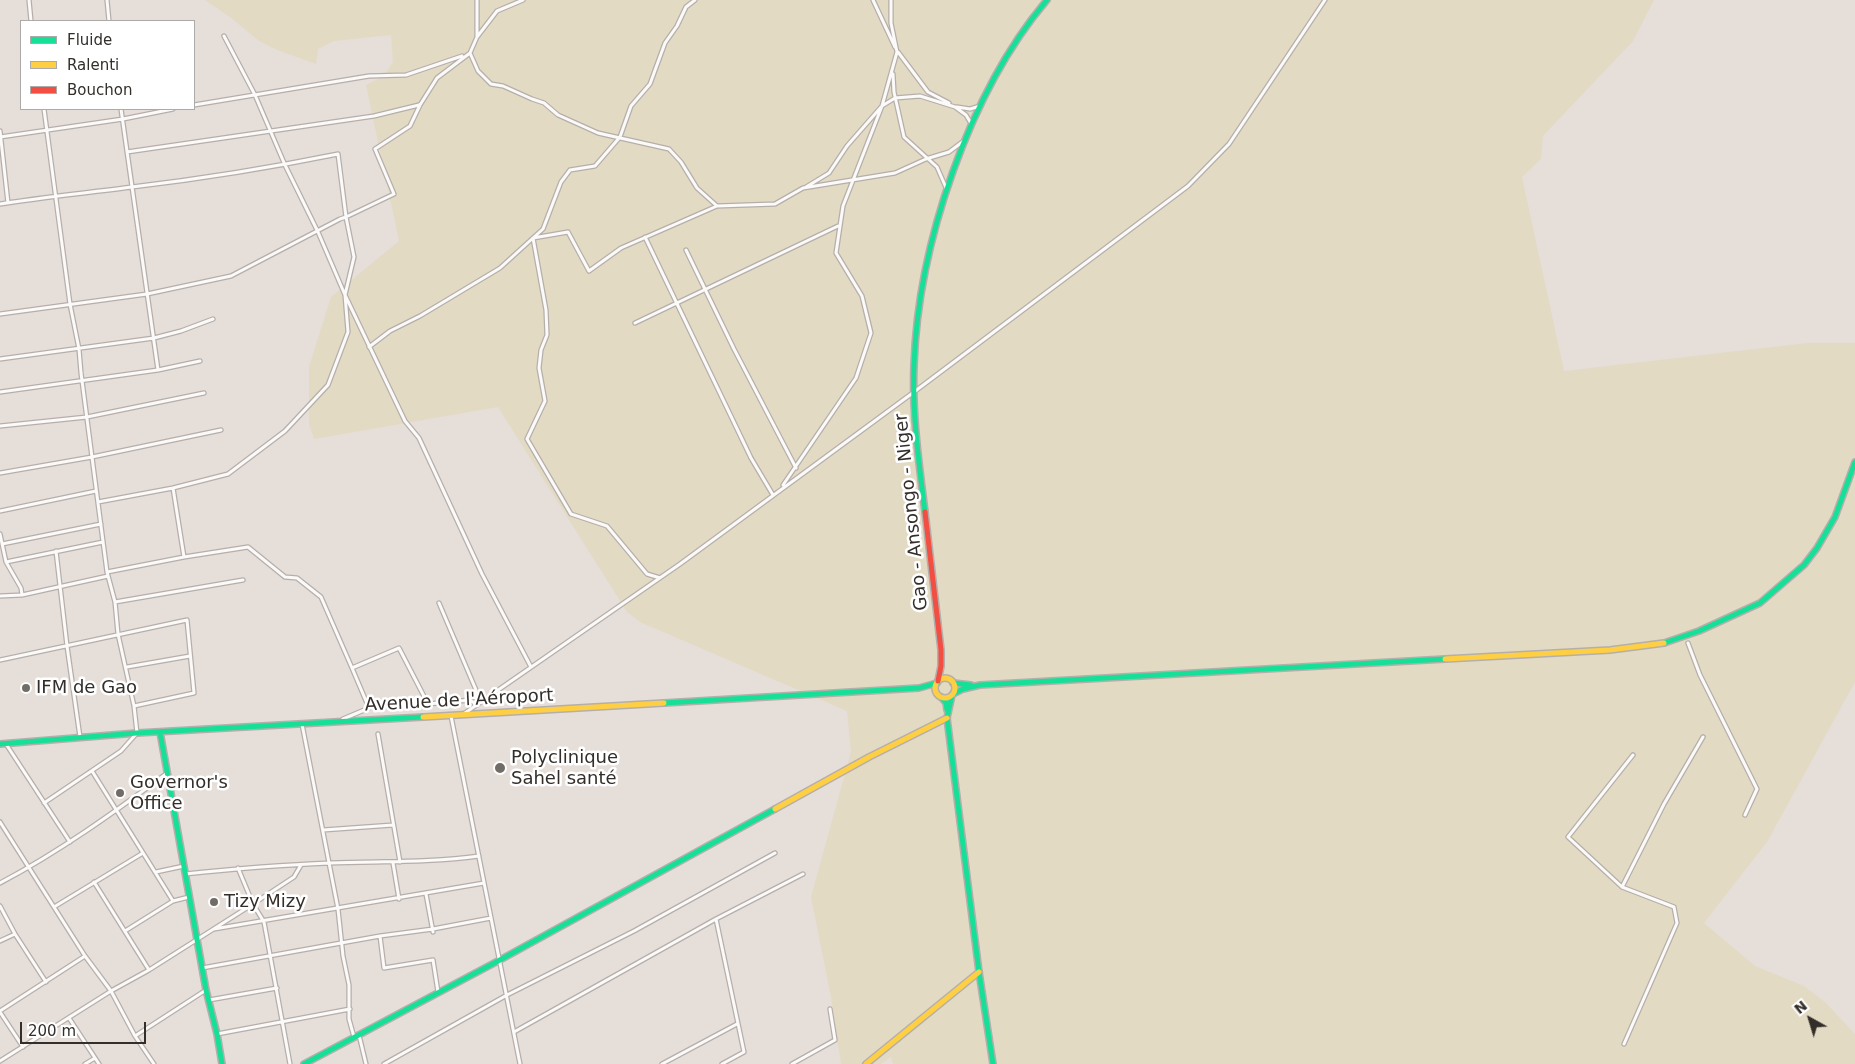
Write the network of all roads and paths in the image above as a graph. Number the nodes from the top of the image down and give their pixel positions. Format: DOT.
graph roads {
  1 [pos="29,0"];
  2 [pos="107,0"];
  3 [pos="477,0"];
  4 [pos="523,0"];
  5 [pos="695,0"];
  6 [pos="873,0"];
  7 [pos="891,0"];
  8 [pos="1047,0"];
  9 [pos="1325,0"];
  10 [pos="31,20"];
  11 [pos="110,20"];
  12 [pos="224,36"];
  13 [pos="477,37"];
  14 [pos="897,52"];
  15 [pos="470,53"];
  16 [pos="465,56"];
  17 [pos="893,71"];
  18 [pos="255,95"];
  19 [pos="895,98"];
  20 [pos="195,105"];
  21 [pos="420,105"];
  22 [pos="882,106"];
  23 [pos="981,106"];
  24 [pos="955,107"];
  25 [pos="44,110"];
  26 [pos="121,110"];
  27 [pos="168,110"];
  28 [pos="123,119"];
  29 [pos="972,125"];
  30 [pos="47,129"];
  31 [pos="0,131"];
  32 [pos="270,131"];
  33 [pos="0,137"];
  34 [pos="620,137"];
  35 [pos="967,139"];
  36 [pos="127,152"];
  37 [pos="926,159"];
  38 [pos="285,165"];
  39 [pos="853,181"];
  40 [pos="132,187"];
  41 [pos="803,188"];
  42 [pos="947,191"];
  43 [pos="56,195"];
  44 [pos="8,203"];
  45 [pos="0,204"];
  46 [pos="717,206"];
  47 [pos="346,217"];
  48 [pos="838,226"];
  49 [pos="318,232"];
  50 [pos="533,238"];
  51 [pos="645,238"];
  52 [pos="686,250"];
  53 [pos="705,289"];
  54 [pos="146,294"];
  55 [pos="346,295"];
  56 [pos="676,303"];
  57 [pos="70,304"];
  58 [pos="0,314"];
  59 [pos="213,319"];
  60 [pos="635,323"];
  61 [pos="154,338"];
  62 [pos="369,348"];
  63 [pos="79,349"];
  64 [pos="0,359"];
  65 [pos="200,361"];
  66 [pos="158,370"];
  67 [pos="82,380"];
  68 [pos="0,392"];
  69 [pos="914,392"];
  70 [pos="204,393"];
  71 [pos="87,417"];
  72 [pos="0,426"];
  73 [pos="221,430"];
  74 [pos="92,457"];
  75 [pos="1855,462"];
  76 [pos="796,469"];
  77 [pos="0,473"];
  78 [pos="173,488"];
  79 [pos="780,490"];
  80 [pos="96,491"];
  81 [pos="773,495"];
  82 [pos="98,502"];
  83 [pos="0,510"];
  84 [pos="101,524"];
  85 [pos="0,534"];
  86 [pos="103,542"];
  87 [pos="2,544"];
  88 [pos="56,551"];
  89 [pos="184,557"];
  90 [pos="6,562"];
  91 [pos="108,574"];
  92 [pos="660,578"];
  93 [pos="243,580"];
  94 [pos="61,587"];
  95 [pos="22,595"];
  96 [pos="0,596"];
  97 [pos="115,602"];
  98 [pos="439,603"];
  99 [pos="118,634"];
  100 [pos="1688,643"];
  101 [pos="67,646"];
  102 [pos="190,656"];
  103 [pos="0,660"];
  104 [pos="941,661"];
  105 [pos="127,667"];
  106 [pos="531,667"];
  107 [pos="352,668"];
  108 [pos="952,681"];
  109 [pos="937,682"];
  110 [pos="975,686"];
  111 [pos="919,688"];
  112 [pos="953,695"];
  113 [pos="939,696"];
  114 [pos="477,705"];
  115 [pos="134,706"];
  116 [pos="462,715"];
  117 [pos="451,716"];
  118 [pos="948,716"];
  119 [pos="337,722"];
  120 [pos="302,724"];
  121 [pos="160,732"];
  122 [pos="137,733"];
  123 [pos="378,734"];
  124 [pos="1703,737"];
  125 [pos="80,738"];
  126 [pos="3,743"];
  127 [pos="1633,755"];
  128 [pos="92,771"];
  129 [pos="166,774"];
  130 [pos="44,803"];
  131 [pos="117,810"];
  132 [pos="1745,815"];
  133 [pos="393,825"];
  134 [pos="1,826"];
  135 [pos="323,830"];
  136 [pos="70,842"];
  137 [pos="143,852"];
  138 [pos="775,853"];
  139 [pos="479,856"];
  140 [pos="400,862"];
  141 [pos="329,863"];
  142 [pos="393,863"];
  143 [pos="184,866"];
  144 [pos="302,866"];
  145 [pos="29,867"];
  146 [pos="238,868"];
  147 [pos="156,872"];
  148 [pos="185,874"];
  149 [pos="803,874"];
  150 [pos="94,882"];
  151 [pos="0,883"];
  152 [pos="484,883"];
  153 [pos="1622,887"];
  154 [pos="426,894"];
  155 [pos="189,897"];
  156 [pos="399,899"];
  157 [pos="173,901"];
  158 [pos="253,904"];
  159 [pos="0,906"];
  160 [pos="54,907"];
  161 [pos="338,909"];
  162 [pos="491,918"];
  163 [pos="716,919"];
  164 [pos="264,922"];
  165 [pos="213,929"];
  166 [pos="125,930"];
  167 [pos="433,930"];
  168 [pos="15,934"];
  169 [pos="380,936"];
  170 [pos="197,940"];
  171 [pos="0,942"];
  172 [pos="342,942"];
  173 [pos="271,955"];
  174 [pos="85,956"];
  175 [pos="498,961"];
  176 [pos="202,968"];
  177 [pos="149,970"];
  178 [pos="979,972"];
  179 [pos="46,982"];
  180 [pos="277,988"];
  181 [pos="206,990"];
  182 [pos="111,991"];
  183 [pos="438,992"];
  184 [pos="507,995"];
  185 [pos="209,1000"];
  186 [pos="350,1009"];
  187 [pos="830,1009"];
  188 [pos="0,1011"];
  189 [pos="69,1018"];
  190 [pos="283,1023"];
  191 [pos="737,1024"];
  192 [pos="514,1032"];
  193 [pos="217,1034"];
  194 [pos="135,1036"];
  195 [pos="356,1036"];
  196 [pos="1624,1044"];
  197 [pos="23,1047"];
  198 [pos="95,1058"];
  199 [pos="0,1061"];
  200 [pos="85,1064"];
  201 [pos="99,1064"];
  202 [pos="154,1064"];
  203 [pos="222,1064"];
  204 [pos="290,1064"];
  205 [pos="304,1064"];
  206 [pos="366,1064"];
  207 [pos="384,1064"];
  208 [pos="520,1064"];
  209 [pos="662,1064"];
  210 [pos="722,1064"];
  211 [pos="792,1064"];
  212 [pos="866,1064"];
  213 [pos="993,1064"];
  1 -- 10 [label="street"];
  2 -- 11 [label="street"];
  3 -- 13 [label="street"];
  4 -- 13 [label="street"];
  5 -- 34 [label="street"];
  6 -- 14 [label="street"];
  7 -- 14 [label="street"];
  8 -- 23 [label="street, Gao - Ansongo - Niger"];
  9 -- 69 [label="street"];
  12 -- 18 [label="street"];
  13 -- 15 [label="street"];
  14 -- 17 [label="street"];
  14 -- 24 [label="street"];
  15 -- 16 [label="street"];
  15 -- 34 [label="street"];
  16 -- 18 [label="street"];
  16 -- 21 [label="street"];
  17 -- 19 [label="street"];
  17 -- 22 [label="street"];
  18 -- 20 [label="street"];
  18 -- 32 [label="street"];
  19 -- 22 [label="street"];
  19 -- 24 [label="street"];
  19 -- 37 [label="street"];
  21 -- 32 [label="street"];
  21 -- 47 [label="street"];
  22 -- 39 [label="street"];
  22 -- 41 [label="street"];
  23 -- 24 [label="street"];
  23 -- 29 [label="street, Gao - Ansongo - Niger"];
  24 -- 29 [label="street"];
  25 -- 30 [label="street"];
  26 -- 28 [label="street"];
  27 -- 28 [label="street"];
  28 -- 30 [label="street"];
  28 -- 36 [label="street"];
  29 -- 35 [label="street, Gao - Ansongo - Niger"];
  30 -- 33 [label="street"];
  30 -- 43 [label="street"];
  31 -- 33 [label="street"];
  32 -- 36 [label="street"];
  32 -- 38 [label="street"];
  33 -- 44 [label="street"];
  34 -- 46 [label="street"];
  34 -- 50 [label="street"];
  35 -- 37 [label="street"];
  35 -- 42 [label="street, Gao - Ansongo - Niger"];
  36 -- 40 [label="street"];
  37 -- 39 [label="street"];
  37 -- 42 [label="street"];
  38 -- 40 [label="street"];
  38 -- 47 [label="street"];
  38 -- 49 [label="street"];
  39 -- 41 [label="street"];
  39 -- 76 [label="street"];
  40 -- 43 [label="street"];
  40 -- 54 [label="street"];
  41 -- 46 [label="street"];
  42 -- 69 [label="street, Gao - Ansongo - Niger"];
  43 -- 44 [label="street"];
  43 -- 57 [label="street"];
  44 -- 45 [label="street"];
  46 -- 51 [label="street"];
  47 -- 49 [label="street"];
  47 -- 55 [label="street"];
  48 -- 53 [label="street"];
  49 -- 54 [label="street"];
  49 -- 55 [label="street"];
  50 -- 51 [label="street"];
  50 -- 62 [label="street"];
  50 -- 92 [label="street"];
  51 -- 56 [label="street"];
  52 -- 53 [label="street"];
  53 -- 56 [label="street"];
  53 -- 76 [label="street"];
  54 -- 57 [label="street"];
  54 -- 61 [label="street"];
  55 -- 62 [label="street"];
  55 -- 78 [label="street"];
  56 -- 60 [label="street"];
  56 -- 81 [label="street"];
  57 -- 58 [label="street"];
  57 -- 63 [label="street"];
  59 -- 61 [label="street"];
  61 -- 63 [label="street"];
  61 -- 66 [label="street"];
  62 -- 106 [label="street"];
  63 -- 64 [label="street"];
  63 -- 67 [label="street"];
  65 -- 66 [label="street"];
  66 -- 67 [label="street"];
  67 -- 68 [label="street"];
  67 -- 71 [label="street"];
  69 -- 79 [label="street"];
  69 -- 104 [label="street, Gao - Ansongo - Niger"];
  70 -- 71 [label="street"];
  71 -- 72 [label="street"];
  71 -- 74 [label="street"];
  73 -- 74 [label="street"];
  74 -- 77 [label="street"];
  74 -- 80 [label="street"];
  75 -- 110 [label="street"];
  76 -- 79 [label="street"];
  78 -- 82 [label="street"];
  78 -- 89 [label="street"];
  79 -- 81 [label="street"];
  80 -- 82 [label="street"];
  80 -- 83 [label="street"];
  81 -- 92 [label="street"];
  82 -- 84 [label="street"];
  84 -- 86 [label="street"];
  84 -- 87 [label="street"];
  85 -- 87 [label="street"];
  86 -- 88 [label="street"];
  86 -- 91 [label="street"];
  87 -- 90 [label="street"];
  88 -- 90 [label="street"];
  88 -- 94 [label="street"];
  89 -- 91 [label="street"];
  89 -- 107 [label="street"];
  90 -- 95 [label="street"];
  91 -- 94 [label="street"];
  91 -- 97 [label="street"];
  92 -- 106 [label="street"];
  93 -- 97 [label="street"];
  94 -- 95 [label="street"];
  94 -- 101 [label="street"];
  95 -- 96 [label="street"];
  97 -- 99 [label="street"];
  98 -- 114 [label="street"];
  99 -- 101 [label="street"];
  99 -- 102 [label="street"];
  99 -- 105 [label="street"];
  100 -- 132 [label="street"];
  101 -- 103 [label="street"];
  101 -- 125 [label="street"];
  102 -- 105 [label="street"];
  102 -- 115 [label="street"];
  104 -- 108 [label="street"];
  104 -- 109 [label="street"];
  105 -- 115 [label="street"];
  106 -- 114 [label="street"];
  107 -- 114 [label="street"];
  107 -- 119 [label="street"];
  108 -- 109 [label="street"];
  108 -- 110 [label="street"];
  108 -- 112 [label="street"];
  109 -- 111 [label="street"];
  109 -- 113 [label="street"];
  110 -- 112 [label="street"];
  111 -- 113 [label="street"];
  111 -- 116 [label="street, Avenue de l'Aéroport"];
  112 -- 113 [label="street"];
  112 -- 118 [label="street"];
  113 -- 118 [label="street"];
  114 -- 116 [label="street"];
  115 -- 122 [label="street"];
  116 -- 117 [label="street, Avenue de l'Aéroport"];
  117 -- 119 [label="street, Avenue de l'Aéroport"];
  117 -- 139 [label="street"];
  118 -- 175 [label="street"];
  118 -- 178 [label="street"];
  119 -- 120 [label="street, Avenue de l'Aéroport"];
  120 -- 121 [label="street, Avenue de l'Aéroport"];
  120 -- 135 [label="street"];
  121 -- 122 [label="street, Avenue de l'Aéroport"];
  121 -- 129 [label="street"];
  122 -- 125 [label="street, Avenue de l'Aéroport"];
  122 -- 128 [label="street"];
  123 -- 133 [label="street"];
  124 -- 153 [label="street"];
  125 -- 126 [label="street, Avenue de l'Aéroport"];
  126 -- 130 [label="street"];
  127 -- 153 [label="street"];
  128 -- 130 [label="street"];
  128 -- 131 [label="street"];
  129 -- 131 [label="street"];
  129 -- 143 [label="street"];
  130 -- 136 [label="street"];
  131 -- 136 [label="street"];
  131 -- 137 [label="street"];
  133 -- 135 [label="street"];
  133 -- 140 [label="street"];
  134 -- 145 [label="street"];
  135 -- 141 [label="street"];
  136 -- 145 [label="street"];
  137 -- 147 [label="street"];
  137 -- 150 [label="street"];
  138 -- 184 [label="street"];
  139 -- 140 [label="street"];
  139 -- 152 [label="street"];
  140 -- 142 [label="street"];
  141 -- 142 [label="street"];
  141 -- 144 [label="street"];
  141 -- 161 [label="street"];
  142 -- 156 [label="street"];
  143 -- 147 [label="street"];
  143 -- 148 [label="street"];
  144 -- 146 [label="street"];
  144 -- 158 [label="street"];
  145 -- 151 [label="street"];
  145 -- 160 [label="street"];
  146 -- 148 [label="street"];
  146 -- 158 [label="street"];
  147 -- 157 [label="street"];
  148 -- 155 [label="street"];
  149 -- 163 [label="street"];
  150 -- 160 [label="street"];
  150 -- 166 [label="street"];
  152 -- 154 [label="street"];
  152 -- 162 [label="street"];
  153 -- 196 [label="street"];
  154 -- 156 [label="street"];
  154 -- 167 [label="street"];
  155 -- 157 [label="street"];
  155 -- 170 [label="street"];
  156 -- 161 [label="street"];
  157 -- 166 [label="street"];
  158 -- 164 [label="street"];
  158 -- 165 [label="street"];
  159 -- 168 [label="street"];
  160 -- 174 [label="street"];
  161 -- 164 [label="street"];
  161 -- 172 [label="street"];
  162 -- 167 [label="street"];
  162 -- 175 [label="street"];
  163 -- 191 [label="street"];
  163 -- 192 [label="street"];
  164 -- 165 [label="street"];
  164 -- 173 [label="street"];
  165 -- 170 [label="street"];
  166 -- 177 [label="street"];
  167 -- 169 [label="street"];
  168 -- 171 [label="street"];
  168 -- 179 [label="street"];
  169 -- 172 [label="street"];
  169 -- 183 [label="street"];
  170 -- 176 [label="street"];
  170 -- 177 [label="street"];
  172 -- 173 [label="street"];
  172 -- 186 [label="street"];
  173 -- 176 [label="street"];
  173 -- 180 [label="street"];
  174 -- 179 [label="street"];
  174 -- 182 [label="street"];
  175 -- 183 [label="street"];
  175 -- 184 [label="street"];
  176 -- 181 [label="street"];
  177 -- 182 [label="street"];
  178 -- 212 [label="street"];
  178 -- 213 [label="street"];
  179 -- 188 [label="street"];
  180 -- 185 [label="street"];
  180 -- 190 [label="street"];
  181 -- 185 [label="street"];
  181 -- 194 [label="street"];
  182 -- 189 [label="street"];
  182 -- 194 [label="street"];
  183 -- 195 [label="street"];
  184 -- 192 [label="street"];
  184 -- 207 [label="street"];
  185 -- 193 [label="street"];
  186 -- 190 [label="street"];
  186 -- 195 [label="street"];
  187 -- 211 [label="street"];
  188 -- 197 [label="street"];
  189 -- 197 [label="street"];
  189 -- 198 [label="street"];
  190 -- 193 [label="street"];
  190 -- 204 [label="street"];
  191 -- 209 [label="street"];
  191 -- 210 [label="street"];
  192 -- 208 [label="street"];
  193 -- 203 [label="street"];
  194 -- 202 [label="street"];
  195 -- 205 [label="street"];
  195 -- 206 [label="street"];
  197 -- 199 [label="street"];
  198 -- 200 [label="street"];
  198 -- 201 [label="street"];
}
